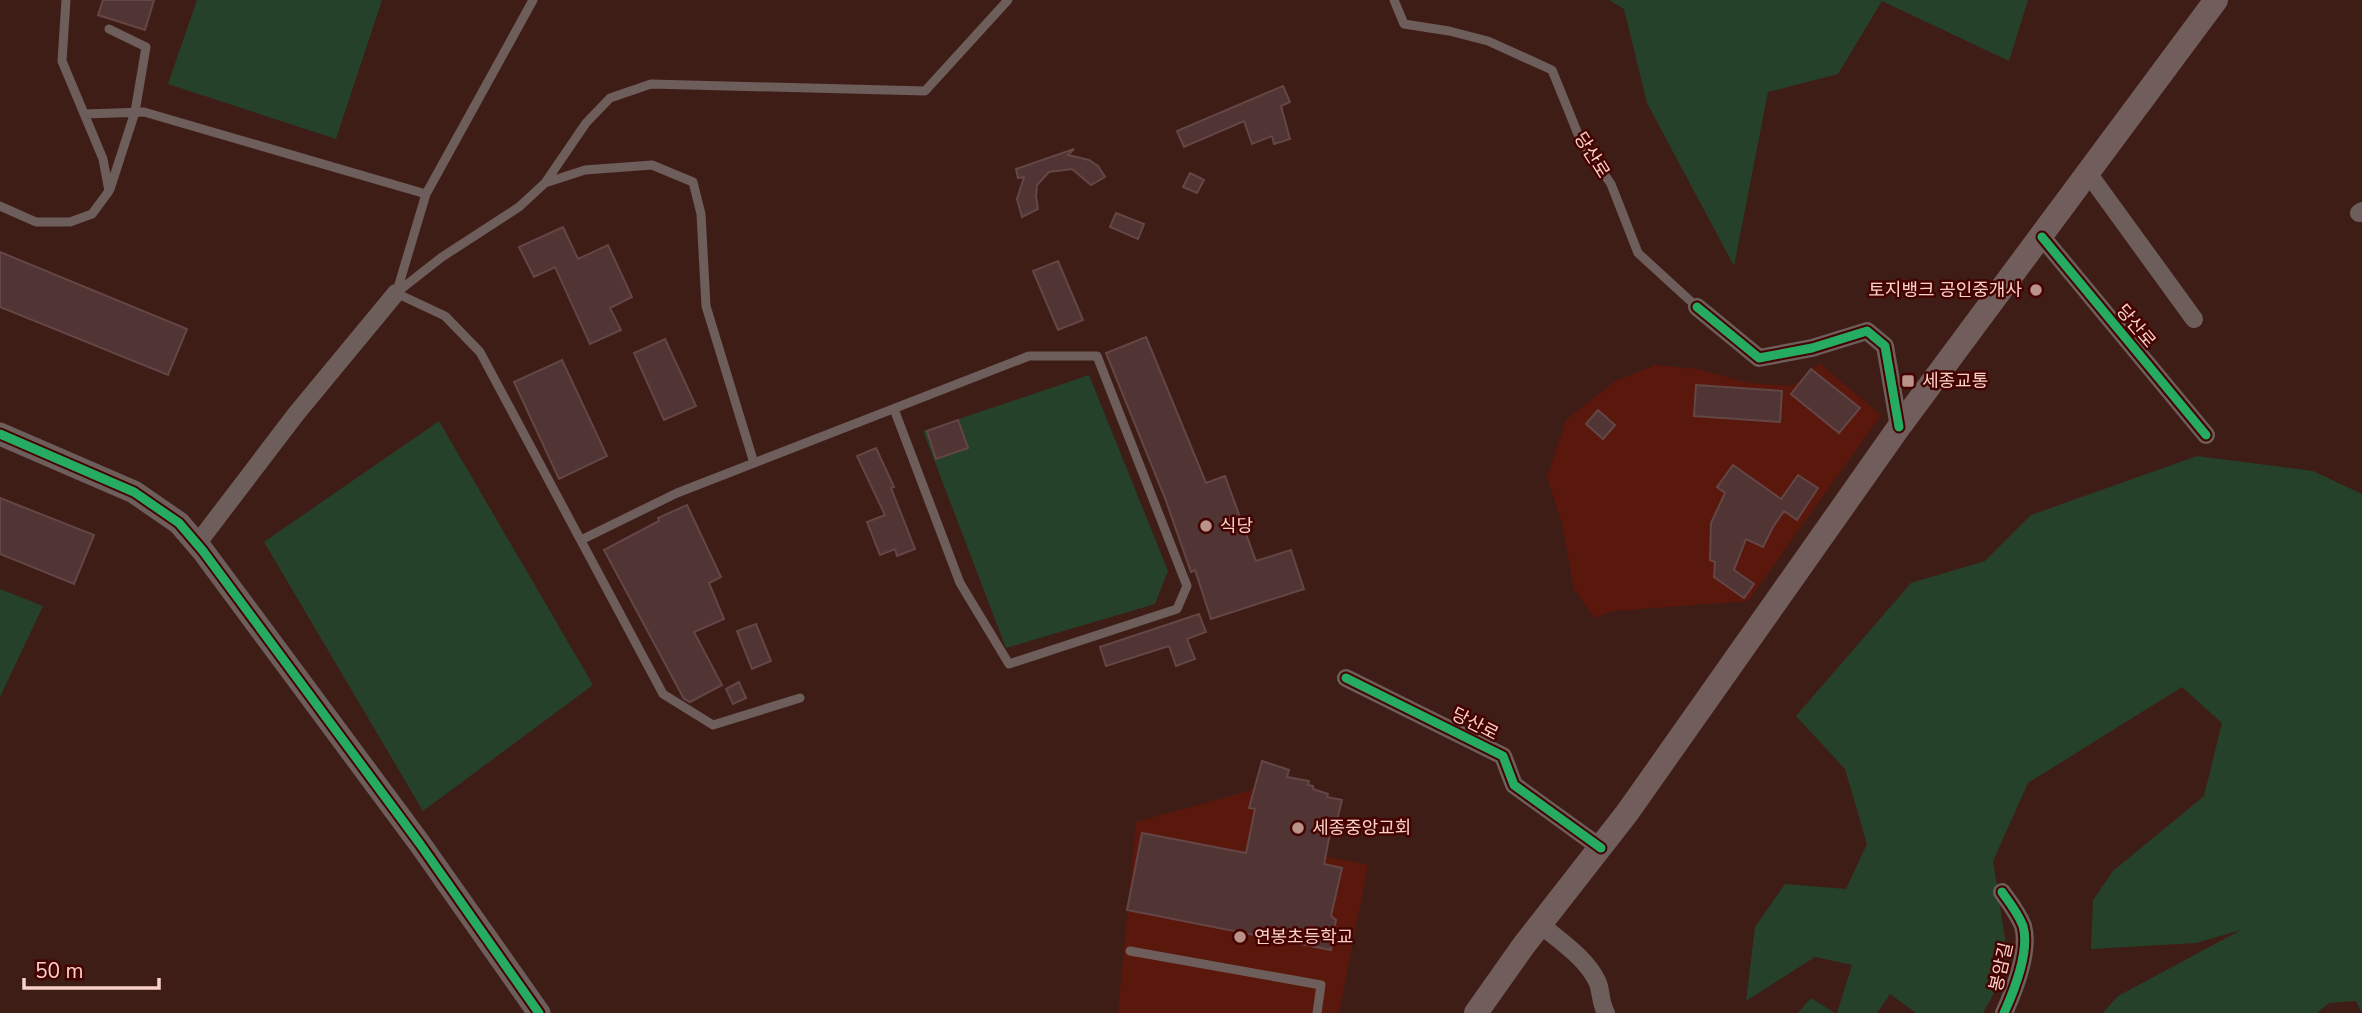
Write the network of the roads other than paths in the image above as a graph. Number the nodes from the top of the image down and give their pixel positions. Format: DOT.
graph roads {
  1 [pos="66,0"];
  2 [pos="533,0"];
  3 [pos="1007,0"];
  4 [pos="1394,0"];
  5 [pos="2216,0"];
  6 [pos="109,29"];
  7 [pos="135,112"];
  8 [pos="85,114"];
  9 [pos="2088,173"];
  10 [pos="545,183"];
  11 [pos="109,191"];
  12 [pos="426,194"];
  13 [pos="0,206"];
  14 [pos="2042,237"];
  15 [pos="396,293"];
  16 [pos="1697,307"];
  17 [pos="2194,319"];
  18 [pos="894,409"];
  19 [pos="1899,427"];
  20 [pos="0,434"];
  21 [pos="2206,435"];
  22 [pos="754,463"];
  23 [pos="581,540"];
  24 [pos="197,544"];
  25 [pos="1346,678"];
  26 [pos="800,698"];
  27 [pos="1601,848"];
  28 [pos="2002,892"];
  29 [pos="1541,925"];
  30 [pos="1129,951"];
  31 [pos="539,1013"];
  32 [pos="1317,1013"];
  33 [pos="1476,1013"];
  34 [pos="1606,1013"];
  35 [pos="2004,1013"];
  1 -- 8 [label="lane"];
  2 -- 12 [label="lane"];
  3 -- 10 [label="lane"];
  4 -- 16 [label="lane, 당산로"];
  5 -- 9 [label="main road"];
  6 -- 7 [label="lane"];
  7 -- 8 [label="lane"];
  7 -- 11 [label="lane"];
  7 -- 12 [label="lane"];
  8 -- 11 [label="lane"];
  9 -- 14 [label="main road"];
  9 -- 17 [label="street"];
  10 -- 15 [label="lane"];
  10 -- 22 [label="lane"];
  11 -- 13 [label="lane"];
  12 -- 15 [label="lane"];
  14 -- 19 [label="main road"];
  14 -- 21 [label="street, 당산로"];
  15 -- 23 [label="lane"];
  15 -- 24 [label="street"];
  16 -- 19 [label="street, 당산로"];
  18 -- 18 [label="lane"];
  18 -- 22 [label="lane"];
  19 -- 27 [label="main road"];
  20 -- 24 [label="street"];
  22 -- 23 [label="lane"];
  23 -- 26 [label="lane"];
  24 -- 31 [label="street"];
  25 -- 27 [label="street, 당산로"];
  27 -- 29 [label="main road"];
  28 -- 35 [label="street, 봉암길"];
  29 -- 33 [label="main road"];
  29 -- 34 [label="street"];
  30 -- 32 [label="lane"];
}
